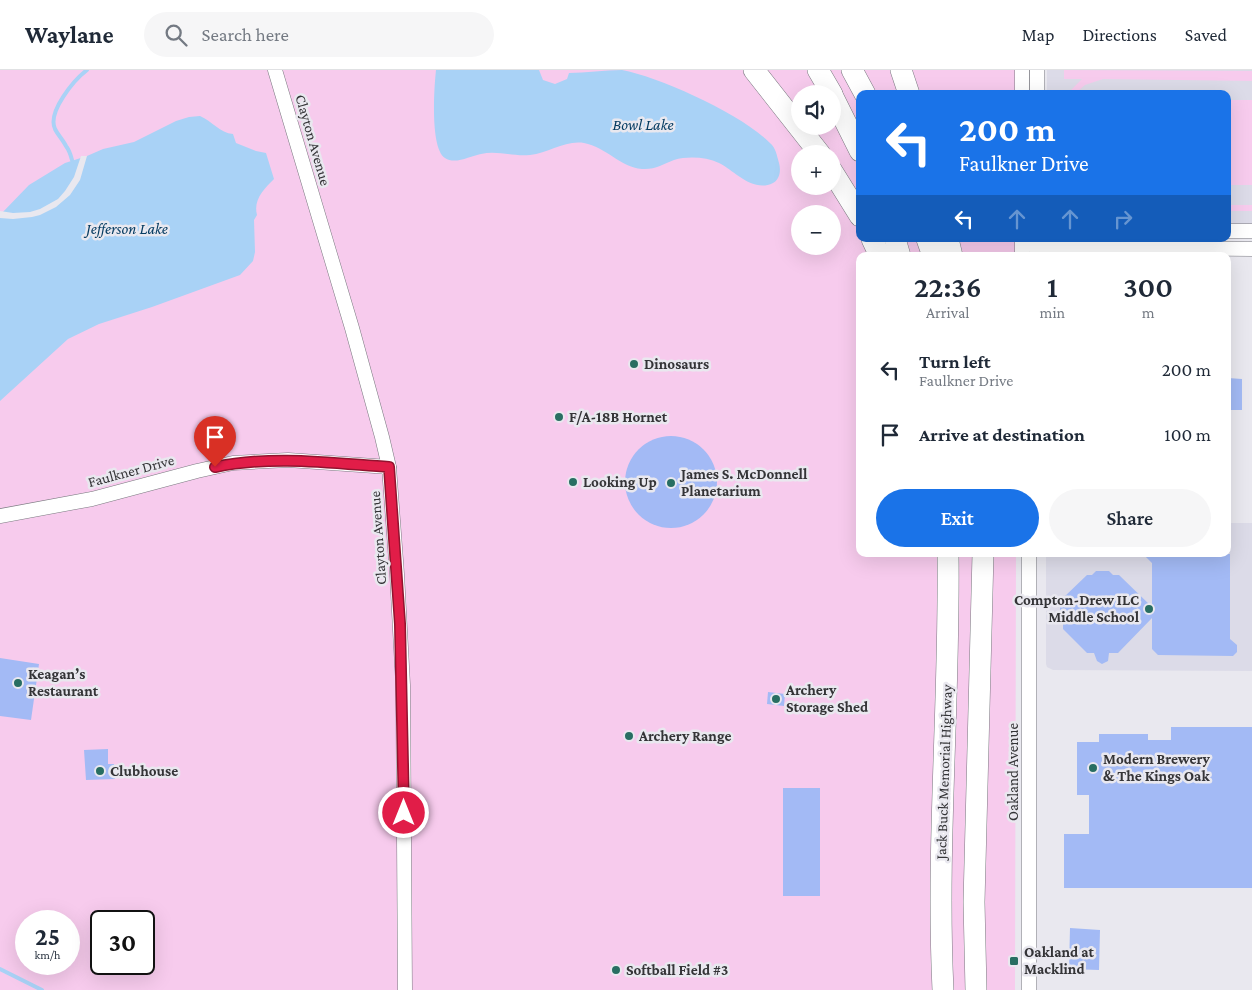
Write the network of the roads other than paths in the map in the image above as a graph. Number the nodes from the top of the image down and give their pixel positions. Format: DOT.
graph roads {
  1 [pos="275,70"];
  2 [pos="754,70"];
  3 [pos="818,70"];
  4 [pos="852,70"];
  5 [pos="901,70"];
  6 [pos="1022,70"];
  7 [pos="1037,70"];
  8 [pos="826,85"];
  9 [pos="863,90"];
  10 [pos="908,90"];
  11 [pos="1022,90"];
  12 [pos="1038,90"];
  13 [pos="841,113"];
  14 [pos="856,143"];
  15 [pos="813,145"];
  16 [pos="841,185"];
  17 [pos="856,210"];
  18 [pos="1231,231"];
  19 [pos="1252,231"];
  20 [pos="1026,242"];
  21 [pos="1038,248"];
  22 [pos="1252,249"];
  23 [pos="389,467"];
  24 [pos="0,516"];
  25 [pos="948,557"];
  26 [pos="983,557"];
  27 [pos="1029,557"];
  28 [pos="405,990"];
  29 [pos="943,990"];
  30 [pos="976,990"];
  31 [pos="1029,990"];
  1 -- 23 [label="street, Clayton Avenue"];
  2 -- 15 [label="highway"];
  3 -- 8 [label="highway"];
  4 -- 9 [label="highway"];
  5 -- 10 [label="highway"];
  6 -- 11 [label="street"];
  7 -- 12 [label="street"];
  13 -- 14 [label="highway"];
  16 -- 17 [label="highway"];
  18 -- 19 [label="street"];
  20 -- 21 [label="street"];
  21 -- 22 [label="street"];
  23 -- 24 [label="street, Faulkner Drive"];
  23 -- 28 [label="street, Clayton Avenue"];
  25 -- 29 [label="highway, Jack Buck Memorial Highway"];
  26 -- 30 [label="highway"];
  27 -- 31 [label="street, Oakland Avenue"];
}
